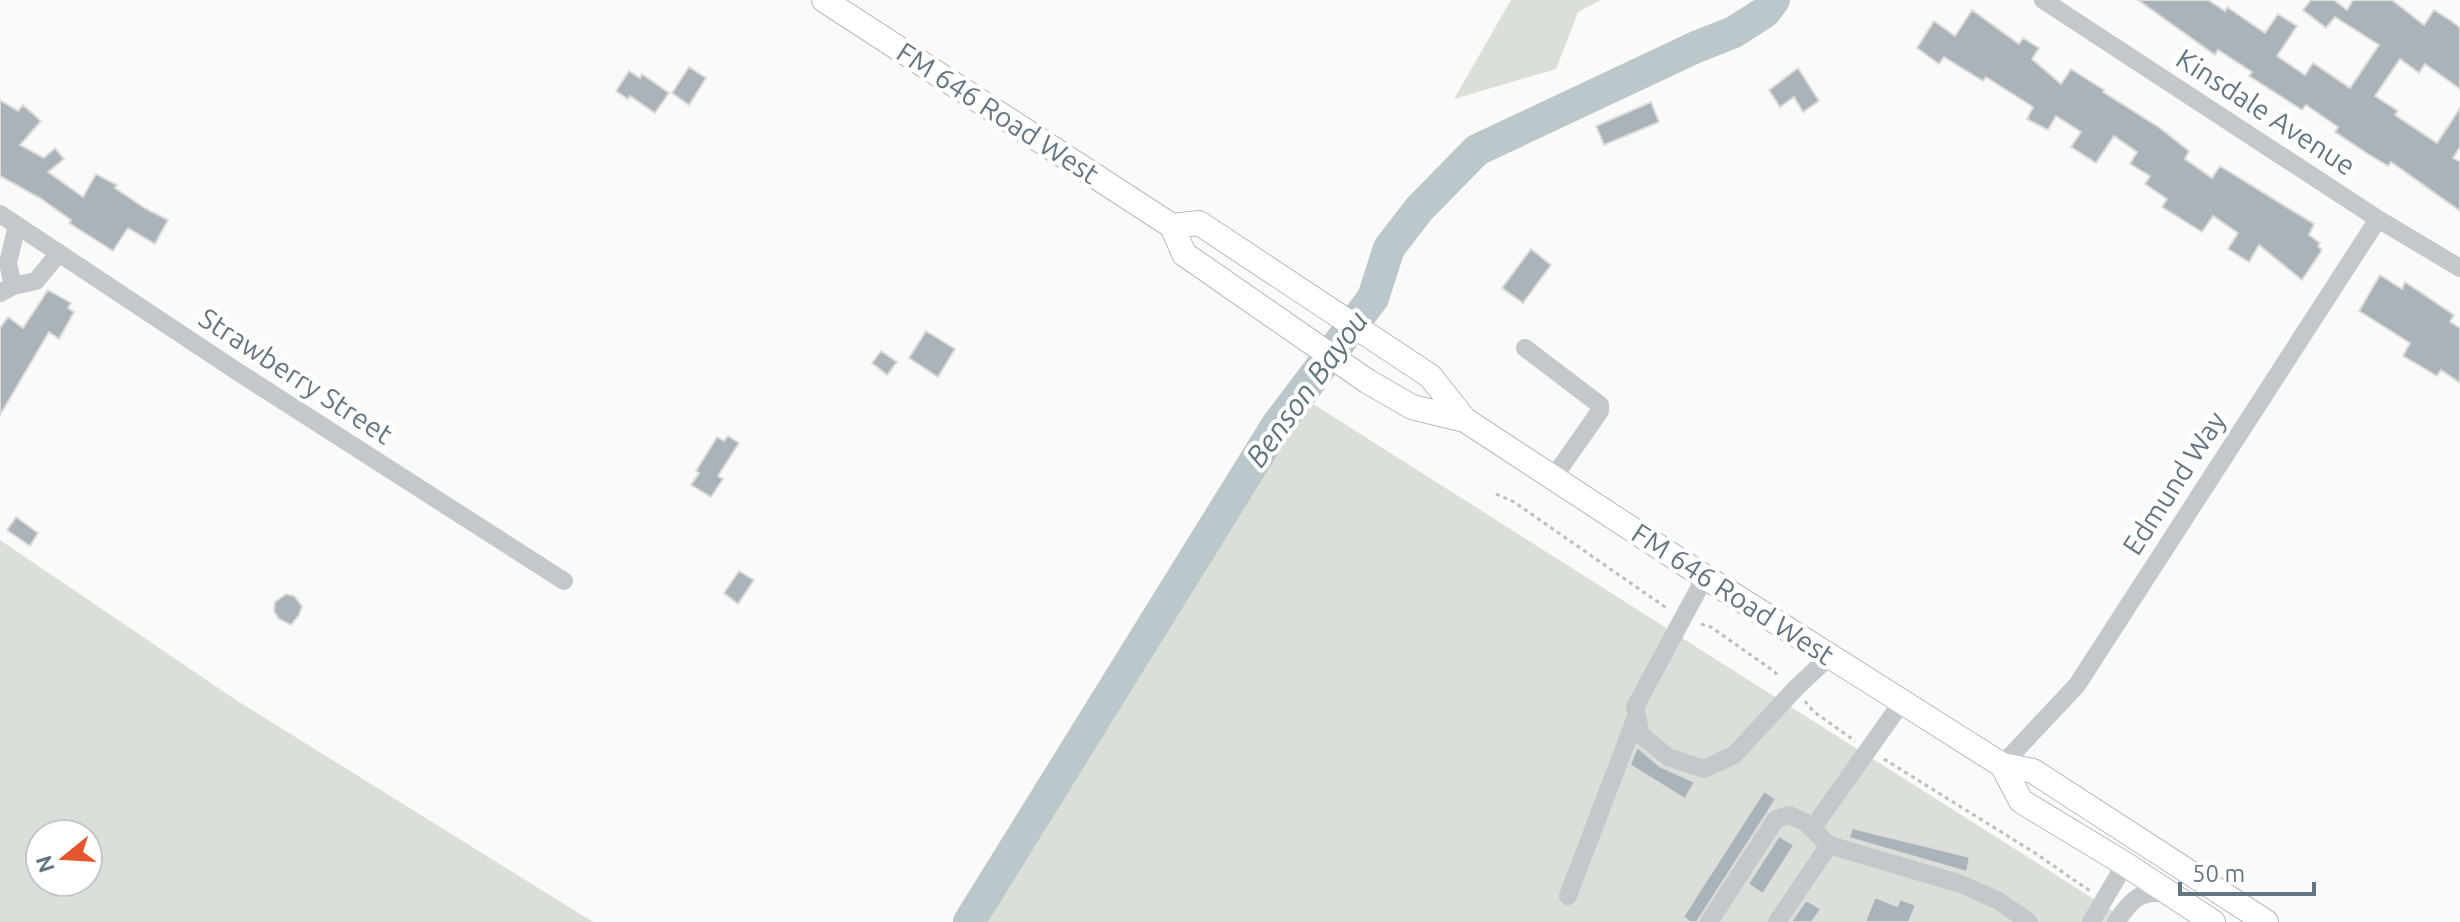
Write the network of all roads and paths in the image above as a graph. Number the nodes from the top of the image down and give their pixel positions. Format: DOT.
graph roads {
  1 [pos="824,0"];
  2 [pos="2043,0"];
  3 [pos="0,214"];
  4 [pos="2378,219"];
  5 [pos="17,225"];
  6 [pos="1172,226"];
  7 [pos="59,253"];
  8 [pos="2460,268"];
  9 [pos="7,290"];
  10 [pos="1525,348"];
  11 [pos="1465,420"];
  12 [pos="1553,478"];
  13 [pos="1496,494"];
  14 [pos="1705,577"];
  15 [pos="564,581"];
  16 [pos="1684,618"];
  17 [pos="1830,656"];
  18 [pos="1795,689"];
  19 [pos="1902,702"];
  20 [pos="1637,714"];
  21 [pos="1855,741"];
  22 [pos="1879,756"];
  23 [pos="2002,765"];
  24 [pos="1812,829"];
  25 [pos="1829,845"];
  26 [pos="2125,864"];
  27 [pos="2170,895"];
  28 [pos="1568,896"];
  29 [pos="2103,899"];
  30 [pos="2237,904"];
  31 [pos="1709,922"];
  32 [pos="1777,922"];
  33 [pos="2029,922"];
  34 [pos="2091,922"];
  35 [pos="2116,922"];
  36 [pos="2213,922"];
  37 [pos="2266,922"];
  1 -- 6 [label="main road, FM 646 Road West"];
  2 -- 4 [label="street, Kinsdale Avenue"];
  3 -- 5 [label="street, Strawberry Street"];
  4 -- 8 [label="street, Kinsdale Avenue"];
  4 -- 23 [label="street, Edmund Way"];
  5 -- 7 [label="street, Strawberry Street"];
  5 -- 9 [label="street"];
  6 -- 11 [label="main road, FM 646 Road West"];
  6 -- 11 [label="main road, FM 646 Road West"];
  7 -- 9 [label="street"];
  7 -- 15 [label="street, Strawberry Street"];
  10 -- 12 [label="street"];
  11 -- 12 [label="main road, FM 646 Road West"];
  12 -- 14 [label="main road, FM 646 Road West"];
  13 -- 16 [label="path"];
  14 -- 16 [label="street"];
  14 -- 17 [label="main road, FM 646 Road West"];
  16 -- 18 [label="path"];
  16 -- 20 [label="street"];
  17 -- 18 [label="street"];
  17 -- 19 [label="main road, FM 646 Road West"];
  18 -- 20 [label="street"];
  18 -- 21 [label="path"];
  19 -- 23 [label="main road, FM 646 Road West"];
  19 -- 24 [label="street"];
  20 -- 28 [label="street"];
  22 -- 29 [label="path"];
  23 -- 26 [label="main road, FM 646 Road West"];
  23 -- 30 [label="main road, FM 646 Road West"];
  24 -- 25 [label="street"];
  24 -- 31 [label="street"];
  25 -- 32 [label="street"];
  25 -- 33 [label="street"];
  26 -- 27 [label="main road, FM 646 Road West"];
  26 -- 29 [label="street"];
  26 -- 30 [label="main road"];
  27 -- 35 [label="street"];
  27 -- 36 [label="main road, FM 646 Road West"];
  29 -- 34 [label="street"];
  30 -- 37 [label="main road, FM 646 Road West"];
}
